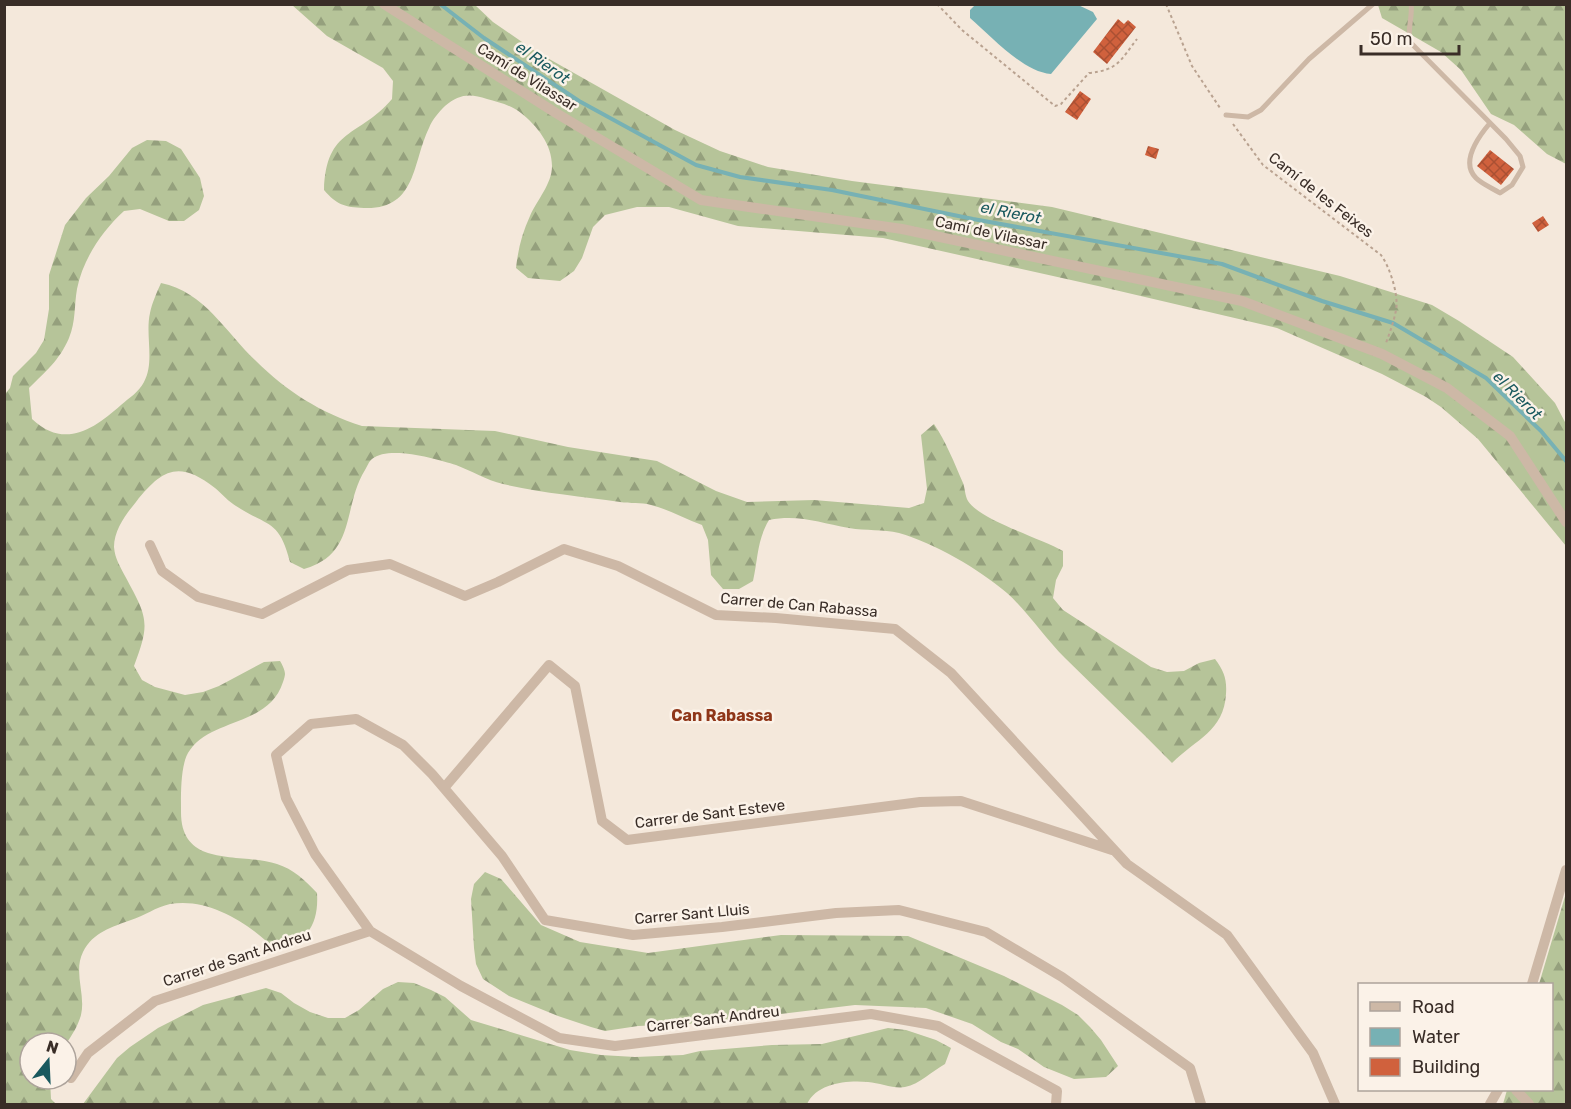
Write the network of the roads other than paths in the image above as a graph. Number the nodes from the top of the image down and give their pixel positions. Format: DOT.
graph roads {
  1 [pos="384,4"];
  2 [pos="1372,4"];
  3 [pos="1411,4"];
  4 [pos="1226,115"];
  5 [pos="1490,123"];
  6 [pos="1566,522"];
  7 [pos="150,545"];
  8 [pos="444,788"];
  9 [pos="1115,852"];
  10 [pos="1566,870"];
  11 [pos="370,930"];
  12 [pos="1532,983"];
  13 [pos="78,1068"];
  14 [pos="1518,1091"];
  15 [pos="1056,1104"];
  16 [pos="1201,1104"];
  17 [pos="1335,1104"];
  18 [pos="1528,1104"];
  1 -- 6 [label="street, Camí de Vilassar"];
  2 -- 4 [label="lane"];
  3 -- 5 [label="lane"];
  5 -- 5 [label="lane"];
  7 -- 9 [label="street, Carrer de Can Rabassa"];
  8 -- 9 [label="street, Carrer de Sant Esteve"];
  8 -- 11 [label="street, Carrer Sant Lluis"];
  8 -- 16 [label="street, Carrer Sant Lluis"];
  9 -- 17 [label="street, Carrer de Can Rabassa"];
  10 -- 12 [label="street"];
  11 -- 13 [label="street, Carrer de Sant Andreu"];
  11 -- 15 [label="street, Carrer Sant Andreu"];
  14 -- 18 [label="street"];
}
